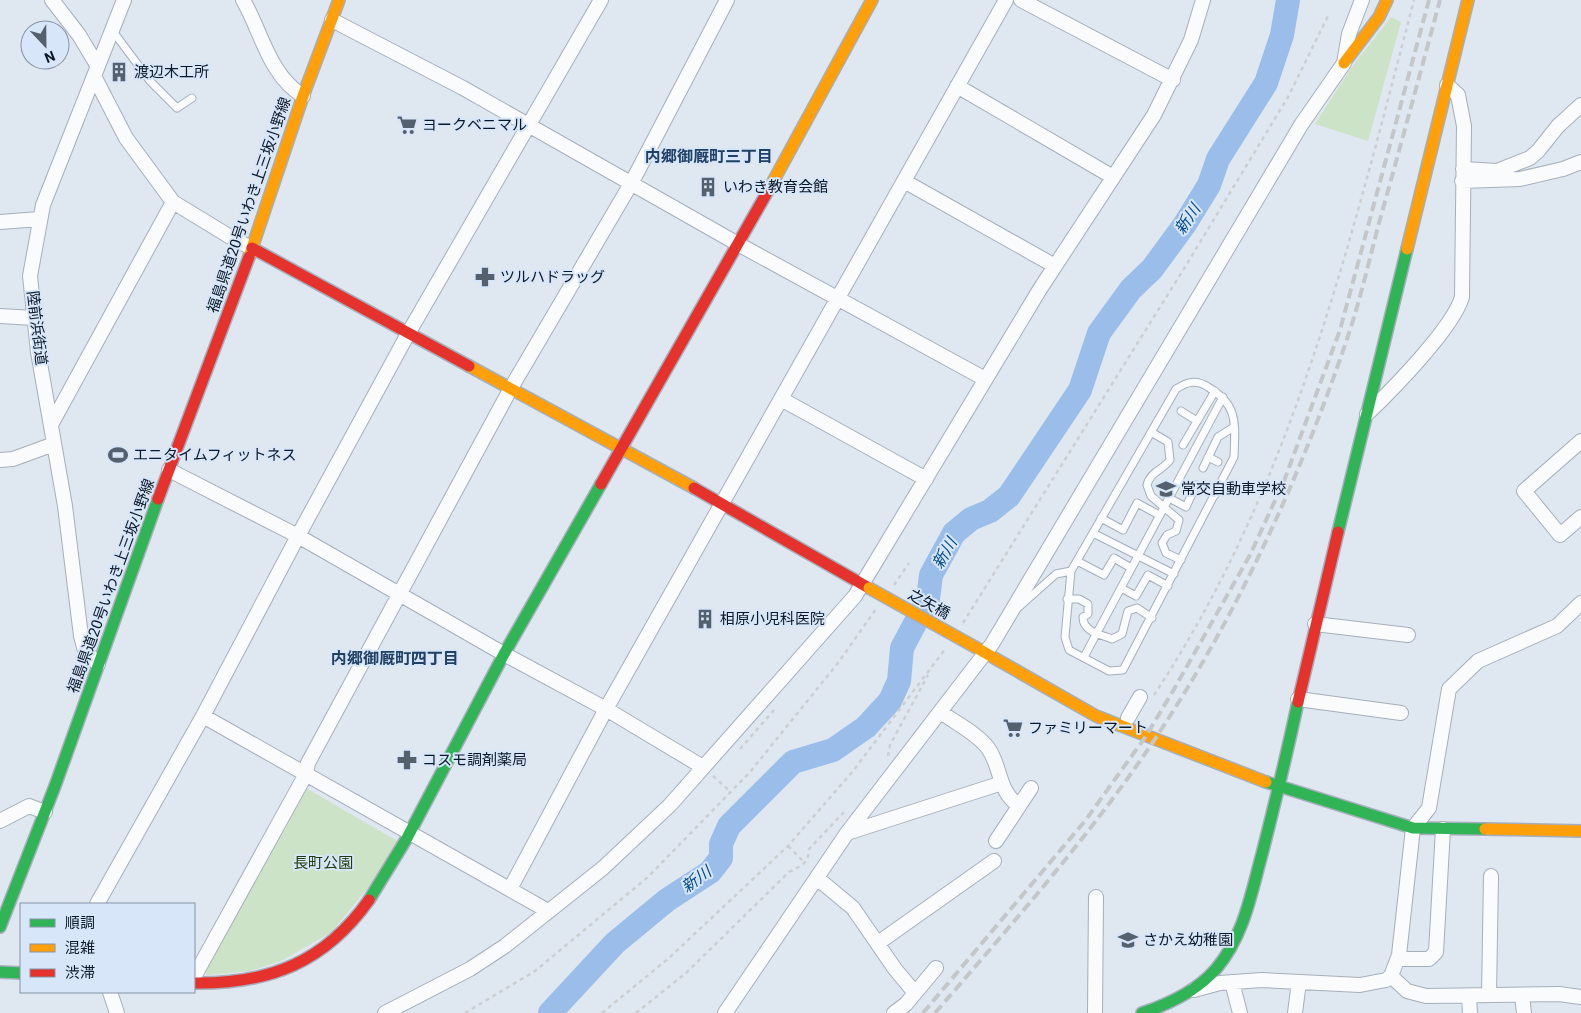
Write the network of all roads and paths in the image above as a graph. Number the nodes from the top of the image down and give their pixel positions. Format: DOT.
graph roads {
  1 [pos="52,0"];
  2 [pos="124,0"];
  3 [pos="243,0"];
  4 [pos="340,0"];
  5 [pos="601,0"];
  6 [pos="727,0"];
  7 [pos="872,0"];
  8 [pos="1006,0"];
  9 [pos="1021,0"];
  10 [pos="1203,0"];
  11 [pos="1362,0"];
  12 [pos="1387,0"];
  13 [pos="1414,0"];
  14 [pos="1468,0"];
  15 [pos="1328,16"];
  16 [pos="332,20"];
  17 [pos="112,30"];
  18 [pos="1344,63"];
  19 [pos="96,70"];
  20 [pos="1173,80"];
  21 [pos="1447,85"];
  22 [pos="957,86"];
  23 [pos="303,96"];
  24 [pos="192,98"];
  25 [pos="1581,105"];
  26 [pos="530,125"];
  27 [pos="1581,162"];
  28 [pos="1463,175"];
  29 [pos="1113,177"];
  30 [pos="904,181"];
  31 [pos="632,182"];
  32 [pos="173,202"];
  33 [pos="39,219"];
  34 [pos="0,222"];
  35 [pos="738,244"];
  36 [pos="252,248"];
  37 [pos="1055,266"];
  38 [pos="840,298"];
  39 [pos="0,316"];
  40 [pos="34,318"];
  41 [pos="410,332"];
  42 [pos="985,379"];
  43 [pos="511,388"];
  44 [pos="1215,391"];
  45 [pos="1223,397"];
  46 [pos="783,400"];
  47 [pos="1181,411"];
  48 [pos="1368,414"];
  49 [pos="1197,420"];
  50 [pos="52,424"];
  51 [pos="1234,427"];
  52 [pos="1151,432"];
  53 [pos="1581,441"];
  54 [pos="54,444"];
  55 [pos="1183,445"];
  56 [pos="622,448"];
  57 [pos="1208,457"];
  58 [pos="0,460"];
  59 [pos="1218,462"];
  60 [pos="1203,468"];
  61 [pos="169,470"];
  62 [pos="926,479"];
  63 [pos="1215,495"];
  64 [pos="1169,498"];
  65 [pos="722,505"];
  66 [pos="1164,506"];
  67 [pos="1159,515"];
  68 [pos="1581,517"];
  69 [pos="1101,518"];
  70 [pos="1093,532"];
  71 [pos="298,536"];
  72 [pos="1138,555"];
  73 [pos="1181,560"];
  74 [pos="1077,561"];
  75 [pos="909,563"];
  76 [pos="1131,568"];
  77 [pos="1071,571"];
  78 [pos="1174,574"];
  79 [pos="865,586"];
  80 [pos="893,586"];
  81 [pos="1168,586"];
  82 [pos="1121,588"];
  83 [pos="399,593"];
  84 [pos="1067,599"];
  85 [pos="882,601"];
  86 [pos="1581,603"];
  87 [pos="1008,617"];
  88 [pos="1152,618"];
  89 [pos="1315,624"];
  90 [pos="959,628"];
  91 [pos="1097,632"];
  92 [pos="1408,635"];
  93 [pos="948,645"];
  94 [pos="980,650"];
  95 [pos="504,654"];
  96 [pos="1084,657"];
  97 [pos="98,664"];
  98 [pos="931,669"];
  99 [pos="1146,696"];
  100 [pos="1298,699"];
  101 [pos="606,709"];
  102 [pos="941,712"];
  103 [pos="1401,713"];
  104 [pos="203,716"];
  105 [pos="1128,718"];
  106 [pos="895,748"];
  107 [pos="888,756"];
  108 [pos="883,763"];
  109 [pos="703,767"];
  110 [pos="306,774"];
  111 [pos="1002,783"];
  112 [pos="1279,787"];
  113 [pos="1031,788"];
  114 [pos="731,792"];
  115 [pos="849,806"];
  116 [pos="1019,806"];
  117 [pos="45,812"];
  118 [pos="0,821"];
  119 [pos="1413,828"];
  120 [pos="1444,829"];
  121 [pos="1581,831"];
  122 [pos="410,833"];
  123 [pos="847,833"];
  124 [pos="996,841"];
  125 [pos="788,846"];
  126 [pos="994,861"];
  127 [pos="805,862"];
  128 [pos="1491,876"];
  129 [pos="817,878"];
  130 [pos="510,889"];
  131 [pos="1096,897"];
  132 [pos="98,903"];
  133 [pos="548,911"];
  134 [pos="0,927"];
  135 [pos="878,943"];
  136 [pos="1398,959"];
  137 [pos="936,968"];
  138 [pos="0,972"];
  139 [pos="20,973"];
  140 [pos="195,975"];
  141 [pos="1391,976"];
  142 [pos="1232,982"];
  143 [pos="1299,982"];
  144 [pos="195,983"];
  145 [pos="1192,990"];
  146 [pos="110,993"];
  147 [pos="915,993"];
  148 [pos="1522,995"];
  149 [pos="1469,996"];
  150 [pos="1489,996"];
  151 [pos="1581,996"];
  152 [pos="117,1013"];
  153 [pos="385,1013"];
  154 [pos="465,1013"];
  155 [pos="602,1013"];
  156 [pos="636,1013"];
  157 [pos="725,1013"];
  158 [pos="894,1013"];
  159 [pos="1095,1013"];
  160 [pos="1142,1013"];
  161 [pos="1240,1013"];
  162 [pos="1295,1013"];
  163 [pos="1470,1013"];
  164 [pos="1524,1013"];
  1 -- 19 [label="street"];
  2 -- 17 [label="street, 陸前浜街道"];
  3 -- 23 [label="street"];
  4 -- 16 [label="street, 福島県道20号いわき上三坂小野線"];
  5 -- 26 [label="street"];
  6 -- 31 [label="street"];
  7 -- 35 [label="street"];
  8 -- 22 [label="street"];
  9 -- 20 [label="street"];
  10 -- 20 [label="street"];
  11 -- 18 [label="street"];
  12 -- 18 [label="street"];
  13 -- 99 [label="path"];
  14 -- 21 [label="street"];
  15 -- 90 [label="path"];
  16 -- 23 [label="street, 福島県道20号いわき上三坂小野線"];
  16 -- 26 [label="street"];
  17 -- 19 [label="street, 陸前浜街道"];
  17 -- 24 [label="lane"];
  18 -- 87 [label="street"];
  19 -- 32 [label="street"];
  19 -- 33 [label="street, 陸前浜街道"];
  20 -- 29 [label="street"];
  21 -- 28 [label="street"];
  21 -- 48 [label="street"];
  22 -- 29 [label="street"];
  22 -- 30 [label="street"];
  23 -- 36 [label="street, 福島県道20号いわき上三坂小野線"];
  25 -- 28 [label="street"];
  26 -- 31 [label="street"];
  26 -- 41 [label="street"];
  27 -- 28 [label="street"];
  28 -- 48 [label="street"];
  29 -- 37 [label="street"];
  30 -- 37 [label="street"];
  30 -- 38 [label="street"];
  31 -- 35 [label="street"];
  31 -- 43 [label="street"];
  32 -- 36 [label="street"];
  32 -- 50 [label="street"];
  33 -- 34 [label="street"];
  33 -- 40 [label="street, 陸前浜街道"];
  35 -- 38 [label="street"];
  35 -- 56 [label="street"];
  36 -- 41 [label="street, 之矢橋"];
  36 -- 61 [label="street, 福島県道20号いわき上三坂小野線"];
  37 -- 42 [label="street"];
  38 -- 42 [label="street"];
  38 -- 46 [label="street"];
  39 -- 40 [label="street"];
  40 -- 50 [label="street, 陸前浜街道"];
  41 -- 43 [label="street, 之矢橋"];
  41 -- 71 [label="street"];
  42 -- 62 [label="street"];
  43 -- 56 [label="street, 之矢橋"];
  43 -- 83 [label="street"];
  44 -- 45 [label="lane"];
  44 -- 49 [label="lane"];
  44 -- 52 [label="lane"];
  45 -- 51 [label="lane"];
  45 -- 64 [label="lane"];
  46 -- 62 [label="street"];
  46 -- 65 [label="street"];
  47 -- 49 [label="lane"];
  48 -- 89 [label="street"];
  49 -- 55 [label="lane"];
  50 -- 54 [label="street, 陸前浜街道"];
  51 -- 57 [label="lane"];
  51 -- 63 [label="lane"];
  52 -- 66 [label="lane"];
  52 -- 69 [label="lane"];
  53 -- 68 [label="street"];
  54 -- 58 [label="street"];
  54 -- 97 [label="street, 陸前浜街道"];
  56 -- 65 [label="street, 之矢橋"];
  56 -- 95 [label="street"];
  57 -- 59 [label="lane"];
  57 -- 60 [label="lane"];
  61 -- 71 [label="street"];
  61 -- 97 [label="street, 福島県道20号いわき上三坂小野線"];
  62 -- 79 [label="street"];
  63 -- 64 [label="lane"];
  63 -- 73 [label="lane"];
  64 -- 66 [label="lane"];
  65 -- 79 [label="street, 之矢橋"];
  65 -- 101 [label="street"];
  66 -- 67 [label="lane"];
  66 -- 73 [label="lane"];
  67 -- 69 [label="lane"];
  67 -- 72 [label="lane"];
  69 -- 70 [label="lane"];
  70 -- 72 [label="lane"];
  70 -- 74 [label="lane"];
  71 -- 83 [label="street"];
  71 -- 104 [label="street"];
  72 -- 76 [label="lane"];
  72 -- 78 [label="lane"];
  73 -- 78 [label="lane"];
  74 -- 76 [label="lane"];
  74 -- 77 [label="lane"];
  75 -- 80 [label="path"];
  76 -- 82 [label="lane"];
  77 -- 84 [label="lane"];
  77 -- 87 [label="lane"];
  78 -- 81 [label="lane"];
  79 -- 94 [label="street, 之矢橋, bridge"];
  79 -- 109 [label="street"];
  81 -- 82 [label="lane"];
  81 -- 88 [label="lane"];
  82 -- 91 [label="lane"];
  83 -- 95 [label="street"];
  83 -- 110 [label="street"];
  84 -- 91 [label="lane"];
  84 -- 96 [label="lane"];
  85 -- 114 [label="path"];
  86 -- 119 [label="street"];
  87 -- 94 [label="street"];
  88 -- 91 [label="lane"];
  88 -- 96 [label="lane"];
  89 -- 92 [label="street"];
  89 -- 100 [label="street"];
  91 -- 96 [label="lane"];
  93 -- 98 [label="path"];
  94 -- 102 [label="street"];
  94 -- 112 [label="street, 之矢橋"];
  95 -- 101 [label="street"];
  95 -- 122 [label="street"];
  97 -- 117 [label="street, 福島県道20号いわき上三坂小野線"];
  98 -- 107 [label="path"];
  98 -- 125 [label="path"];
  99 -- 105 [label="street"];
  100 -- 103 [label="street"];
  100 -- 112 [label="street"];
  101 -- 109 [label="street"];
  101 -- 130 [label="street"];
  102 -- 111 [label="street"];
  102 -- 123 [label="street"];
  104 -- 110 [label="street"];
  104 -- 132 [label="street"];
  106 -- 107 [label="path"];
  107 -- 108 [label="path"];
  109 -- 114 [label="path"];
  109 -- 133 [label="street"];
  110 -- 122 [label="street"];
  110 -- 140 [label="street"];
  111 -- 116 [label="street"];
  111 -- 123 [label="street"];
  112 -- 119 [label="street, 之矢橋"];
  112 -- 145 [label="street"];
  113 -- 116 [label="street"];
  114 -- 154 [label="path"];
  115 -- 127 [label="path"];
  116 -- 124 [label="street"];
  117 -- 118 [label="street"];
  117 -- 134 [label="street, 福島県道20号いわき上三坂小野線"];
  119 -- 120 [label="street, 之矢橋"];
  119 -- 136 [label="street"];
  120 -- 121 [label="street, 之矢橋"];
  120 -- 136 [label="street"];
  122 -- 130 [label="street"];
  122 -- 144 [label="street"];
  123 -- 129 [label="street"];
  125 -- 127 [label="path"];
  125 -- 155 [label="path"];
  126 -- 135 [label="street"];
  127 -- 156 [label="path"];
  128 -- 150 [label="street"];
  129 -- 135 [label="street"];
  129 -- 157 [label="street"];
  130 -- 133 [label="street"];
  131 -- 159 [label="street"];
  133 -- 153 [label="street"];
  135 -- 147 [label="street"];
  136 -- 141 [label="street"];
  137 -- 147 [label="street"];
  138 -- 139 [label="street"];
  141 -- 143 [label="street"];
  141 -- 149 [label="street"];
  142 -- 143 [label="street"];
  142 -- 145 [label="street"];
  142 -- 161 [label="street"];
  143 -- 162 [label="street"];
  145 -- 160 [label="street"];
  146 -- 152 [label="street"];
  147 -- 158 [label="street"];
  148 -- 150 [label="street"];
  148 -- 151 [label="street"];
  148 -- 164 [label="street"];
  149 -- 150 [label="street"];
  149 -- 163 [label="street"];
}
